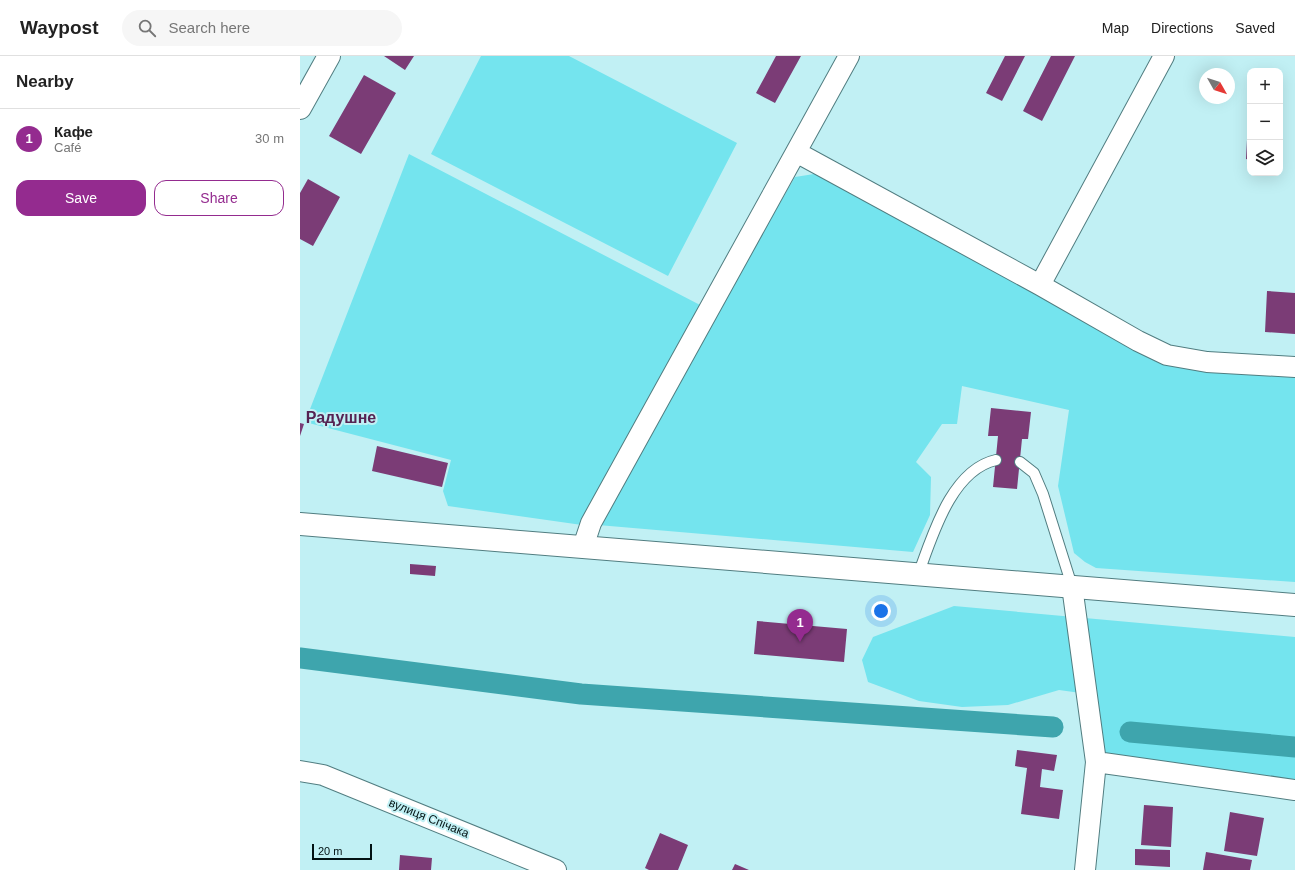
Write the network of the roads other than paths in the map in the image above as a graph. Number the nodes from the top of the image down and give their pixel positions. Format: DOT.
graph roads {
  1 [pos="329,56"];
  2 [pos="849,56"];
  3 [pos="1164,56"];
  4 [pos="300,108"];
  5 [pos="796,152"];
  6 [pos="1040,285"];
  7 [pos="1295,367"];
  8 [pos="996,460"];
  9 [pos="1020,462"];
  10 [pos="300,524"];
  11 [pos="584,547"];
  12 [pos="918,574"];
  13 [pos="1072,586"];
  14 [pos="1295,605"];
  15 [pos="1096,762"];
  16 [pos="300,771"];
  17 [pos="1295,790"];
  18 [pos="556,870"];
  19 [pos="1085,870"];
  1 -- 4 [label="main road"];
  2 -- 5 [label="street"];
  3 -- 6 [label="street"];
  5 -- 6 [label="street"];
  5 -- 11 [label="street"];
  6 -- 7 [label="street"];
  8 -- 12 [label="lane"];
  9 -- 13 [label="lane"];
  10 -- 11 [label="main road"];
  11 -- 12 [label="main road"];
  12 -- 13 [label="main road"];
  13 -- 14 [label="main road"];
  13 -- 15 [label="street"];
  15 -- 17 [label="street"];
  15 -- 19 [label="street"];
  16 -- 18 [label="street, вулиця Спічака"];
}
